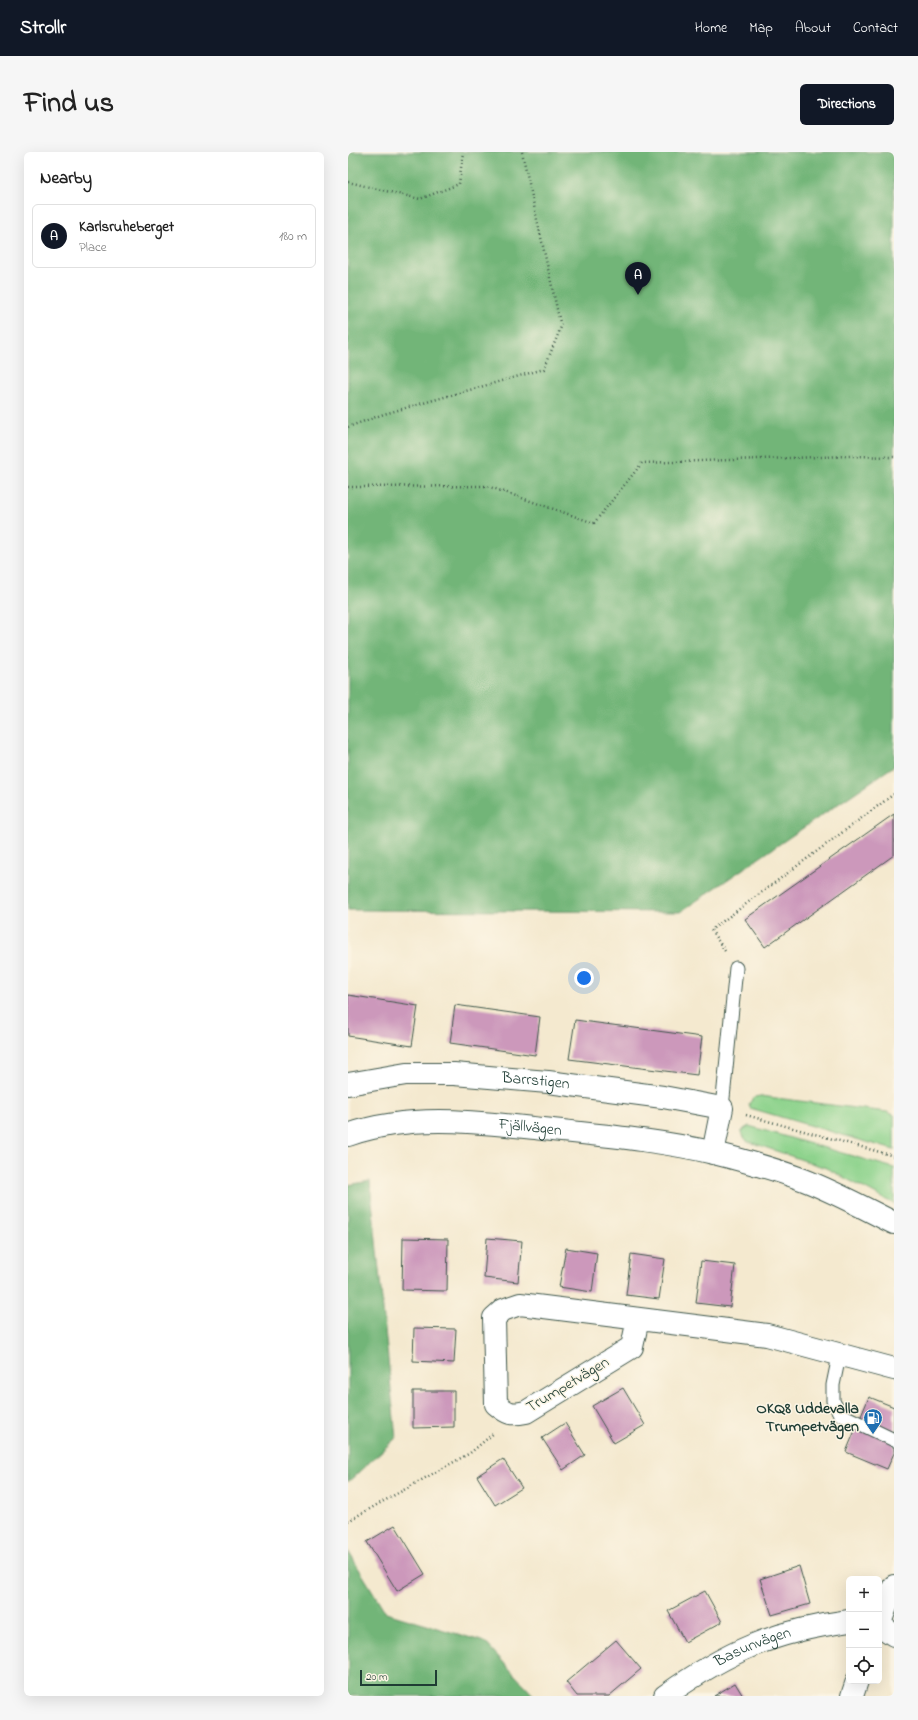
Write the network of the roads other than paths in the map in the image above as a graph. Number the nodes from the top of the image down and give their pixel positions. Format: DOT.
graph roads {
  1 [pos="736,968"];
  2 [pos="348,1084"];
  3 [pos="722,1108"];
  4 [pos="348,1135"];
  5 [pos="713,1153"];
  6 [pos="894,1223"];
  7 [pos="638,1319"];
  8 [pos="839,1356"];
  9 [pos="894,1369"];
  10 [pos="894,1440"];
  11 [pos="894,1586"];
  12 [pos="882,1617"];
  13 [pos="846,1622"];
  14 [pos="882,1627"];
  15 [pos="894,1635"];
  16 [pos="856,1684"];
  17 [pos="665,1696"];
  18 [pos="852,1696"];
  1 -- 3 [label="lane"];
  2 -- 3 [label="street, Barrstigen"];
  3 -- 5 [label="street"];
  4 -- 5 [label="street, Fjällvägen"];
  5 -- 6 [label="street, Fjällvägen"];
  7 -- 7 [label="street, Trumpetvägen"];
  7 -- 8 [label="street, Trumpetvägen"];
  8 -- 9 [label="street, Trumpetvägen"];
  8 -- 10 [label="lane"];
  11 -- 12 [label="street"];
  13 -- 17 [label="street, Basunvägen"];
  14 -- 15 [label="street"];
  16 -- 18 [label="street"];
}
